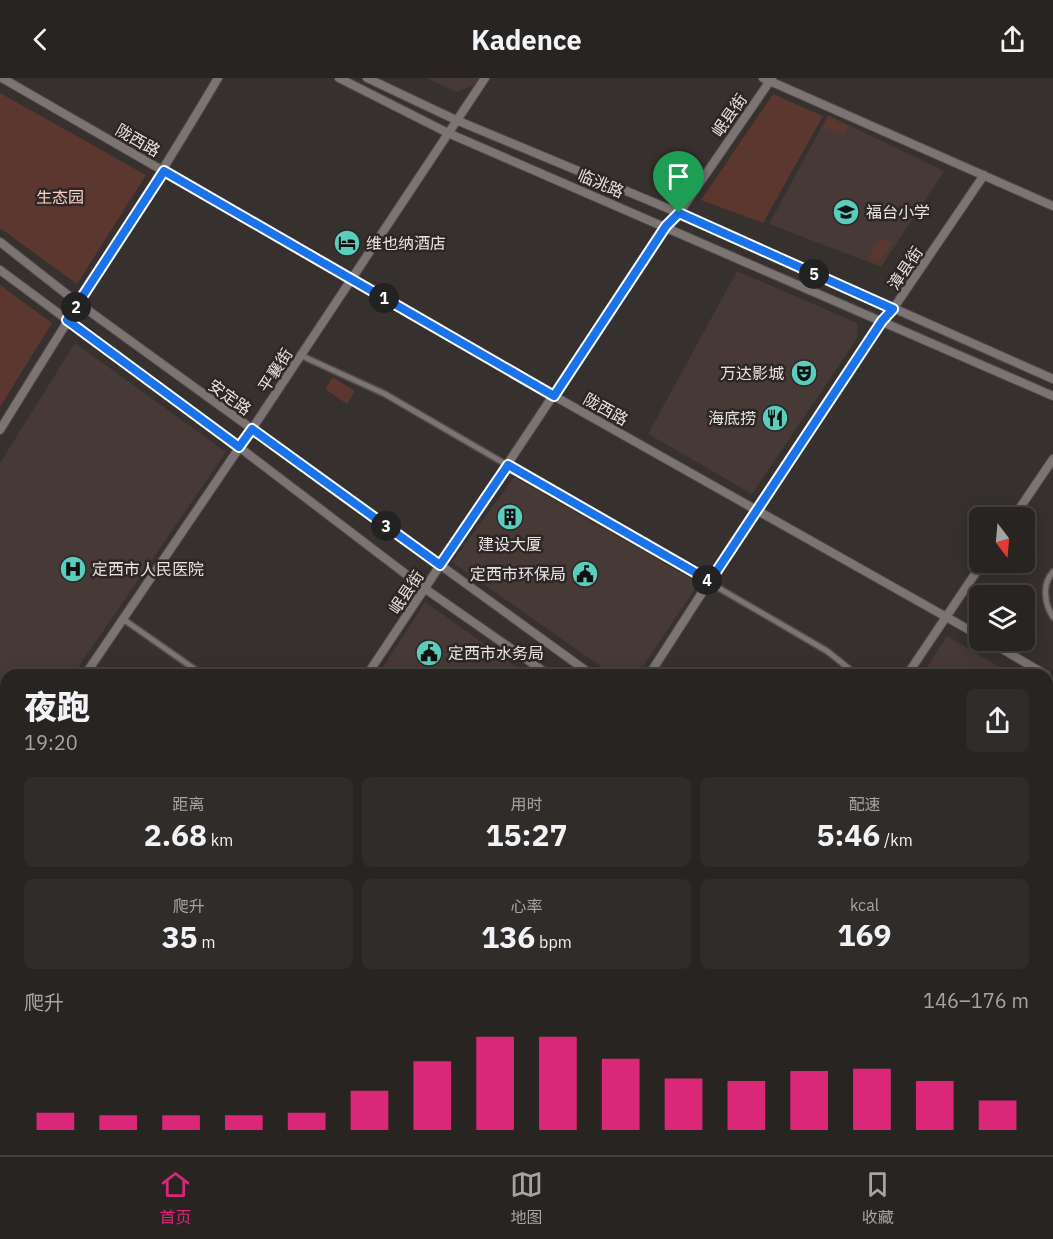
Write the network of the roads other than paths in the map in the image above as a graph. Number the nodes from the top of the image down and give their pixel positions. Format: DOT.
graph roads {
  1 [pos="2,78"];
  2 [pos="218,78"];
  3 [pos="339,78"];
  4 [pos="367,78"];
  5 [pos="485,78"];
  6 [pos="768,79"];
  7 [pos="456,120"];
  8 [pos="448,133"];
  9 [pos="164,171"];
  10 [pos="984,175"];
  11 [pos="1053,206"];
  12 [pos="679,213"];
  13 [pos="666,226"];
  14 [pos="0,242"];
  15 [pos="0,270"];
  16 [pos="351,278"];
  17 [pos="78,303"];
  18 [pos="893,309"];
  19 [pos="67,320"];
  20 [pos="882,321"];
  21 [pos="300,355"];
  22 [pos="1053,380"];
  23 [pos="554,396"];
  24 [pos="1053,396"];
  25 [pos="252,429"];
  26 [pos="0,430"];
  27 [pos="239,447"];
  28 [pos="1053,459"];
  29 [pos="508,465"];
  30 [pos="1020,507"];
  31 [pos="756,509"];
  32 [pos="440,565"];
  33 [pos="1053,572"];
  34 [pos="976,573"];
  35 [pos="710,581"];
  36 [pos="424,588"];
  37 [pos="946,617"];
  38 [pos="1053,617"];
  39 [pos="123,619"];
  40 [pos="969,630"];
  41 [pos="1006,651"];
  42 [pos="89,669"];
  43 [pos="194,669"];
  44 [pos="371,669"];
  45 [pos="540,669"];
  46 [pos="584,669"];
  47 [pos="654,669"];
  48 [pos="850,669"];
  49 [pos="911,669"];
  50 [pos="1037,669"];
  1 -- 9 [label="street, 陇西路"];
  2 -- 9 [label="street"];
  3 -- 8 [label="street, 临洮路"];
  4 -- 7 [label="street, 临洮路"];
  5 -- 7 [label="street, 平襄街"];
  6 -- 10 [label="street"];
  6 -- 12 [label="street, 岷县街"];
  7 -- 8 [label="street, 平襄街"];
  7 -- 12 [label="street, 临洮路"];
  8 -- 13 [label="street, 临洮路"];
  8 -- 16 [label="street, 平襄街"];
  9 -- 16 [label="street, 陇西路"];
  9 -- 17 [label="street"];
  10 -- 11 [label="street"];
  10 -- 18 [label="street, 漳县街"];
  12 -- 13 [label="street, 岷县街"];
  12 -- 18 [label="street, 临洮路"];
  13 -- 20 [label="street, 临洮路"];
  13 -- 23 [label="street, 岷县街"];
  14 -- 17 [label="street, 安定路"];
  15 -- 19 [label="street"];
  16 -- 21 [label="street, 平襄街"];
  16 -- 23 [label="street, 陇西路"];
  17 -- 19 [label="street"];
  17 -- 25 [label="street, 安定路"];
  18 -- 20 [label="street, 漳县街"];
  18 -- 22 [label="street, 临洮路"];
  19 -- 26 [label="street"];
  19 -- 27 [label="street"];
  20 -- 24 [label="street, 临洮路"];
  20 -- 31 [label="street, 漳县街"];
  21 -- 25 [label="street, 平襄街"];
  21 -- 29 [label="street"];
  23 -- 29 [label="street, 岷县街"];
  23 -- 31 [label="street, 陇西路"];
  25 -- 27 [label="street, 平襄街"];
  25 -- 32 [label="street, 安定路"];
  27 -- 36 [label="street"];
  27 -- 39 [label="street, 平襄街"];
  28 -- 30 [label="street"];
  29 -- 32 [label="street, 岷县街"];
  29 -- 35 [label="street"];
  31 -- 35 [label="street, 漳县街"];
  31 -- 37 [label="street, 陇西路"];
  32 -- 36 [label="street, 岷县街"];
  32 -- 46 [label="street, 安定路"];
  33 -- 38 [label="street"];
  34 -- 37 [label="street"];
  35 -- 47 [label="street, 漳县街"];
  35 -- 48 [label="street"];
  36 -- 44 [label="street, 岷县街"];
  36 -- 45 [label="street"];
  37 -- 40 [label="street, 陇西路"];
  37 -- 49 [label="street"];
  39 -- 42 [label="street, 平襄街"];
  39 -- 43 [label="street"];
  41 -- 50 [label="street"];
}
